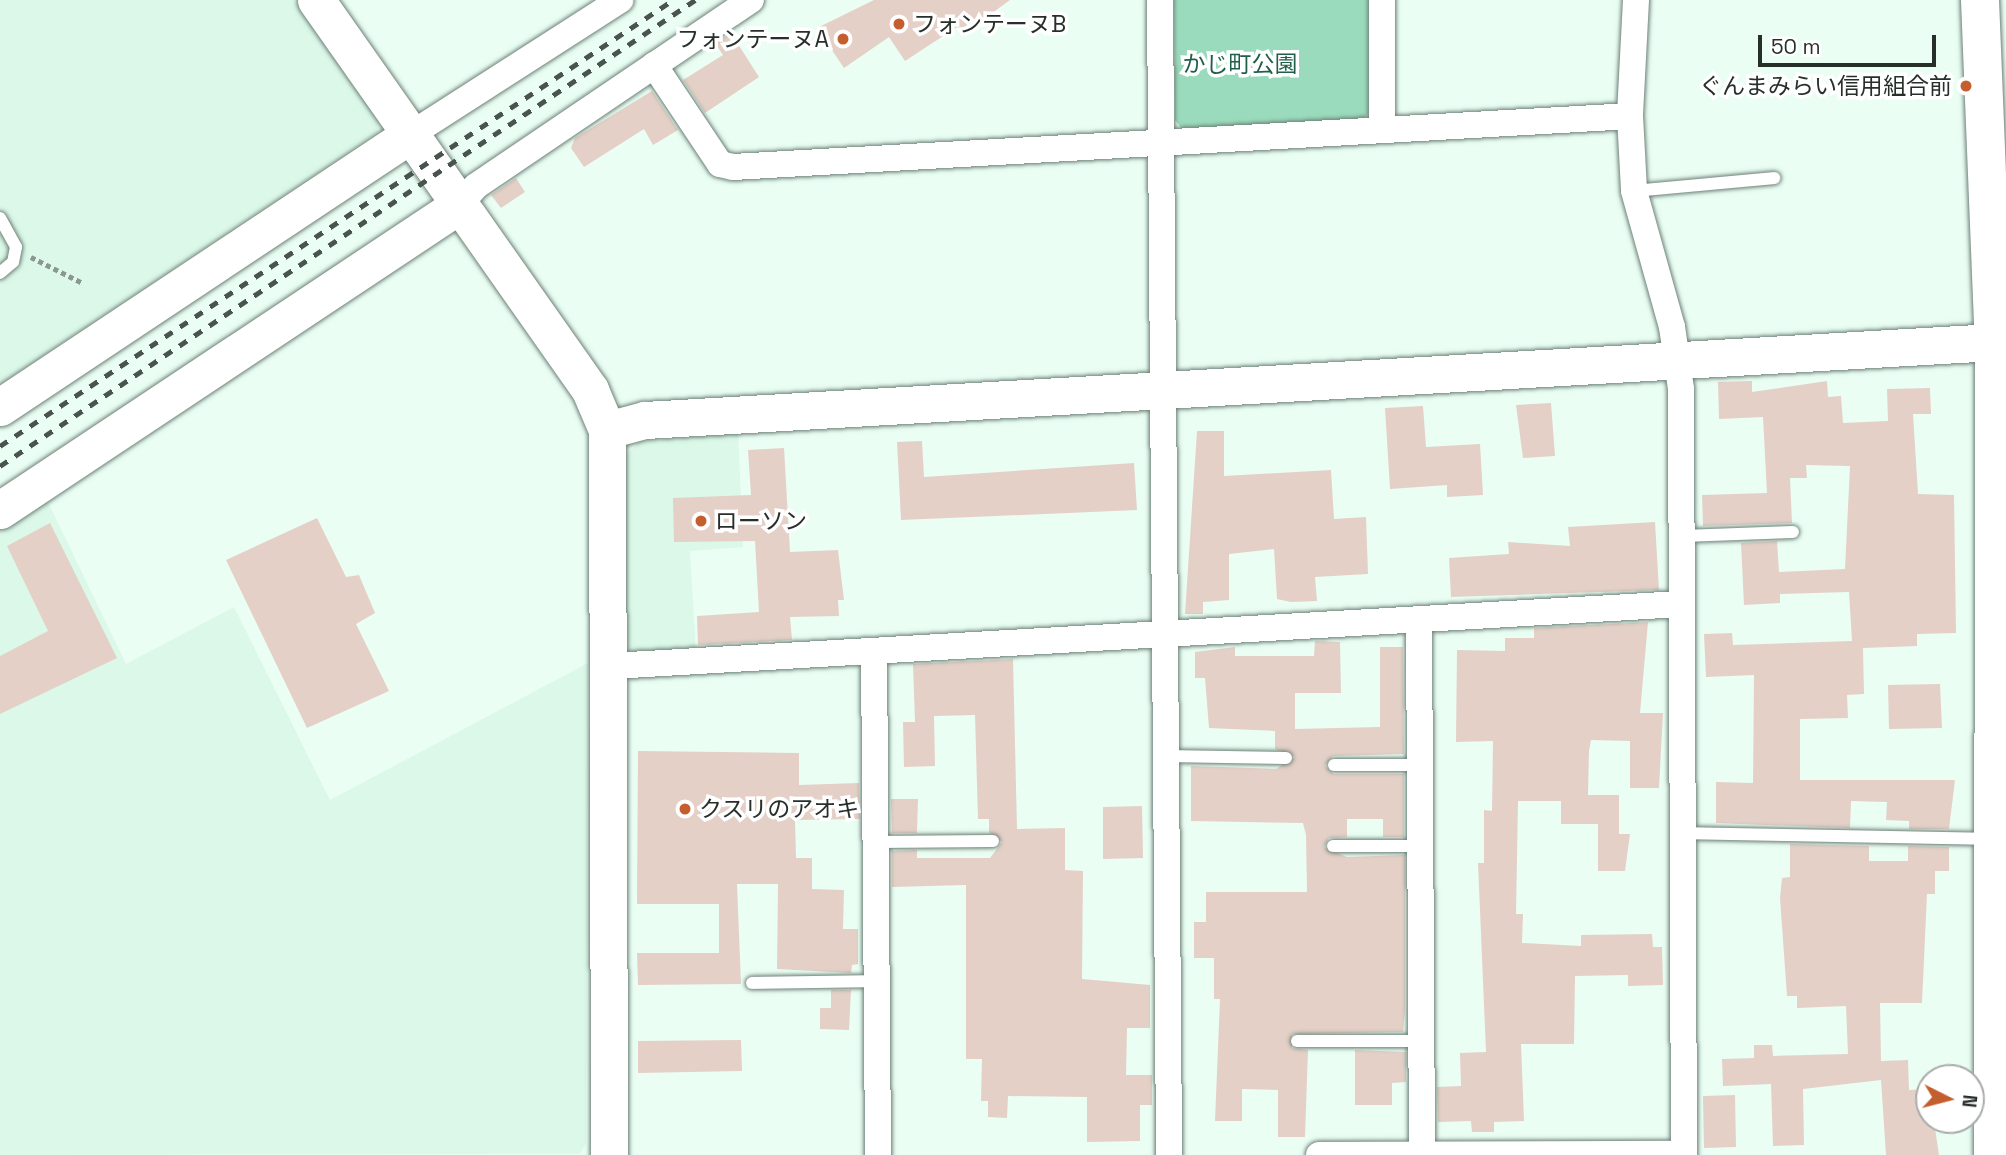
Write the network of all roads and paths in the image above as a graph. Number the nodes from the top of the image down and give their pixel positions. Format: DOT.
graph roads {
  1 [pos="620,0"];
  2 [pos="751,0"];
  3 [pos="1160,0"];
  4 [pos="1382,0"];
  5 [pos="1636,0"];
  6 [pos="1980,0"];
  7 [pos="318,1"];
  8 [pos="654,65"];
  9 [pos="1630,116"];
  10 [pos="1382,128"];
  11 [pos="410,135"];
  12 [pos="1162,143"];
  13 [pos="1774,178"];
  14 [pos="1634,191"];
  15 [pos="459,205"];
  16 [pos="0,218"];
  17 [pos="16,256"];
  18 [pos="0,273"];
  19 [pos="83,284"];
  20 [pos="2000,342"];
  21 [pos="1675,360"];
  22 [pos="1162,388"];
  23 [pos="0,407"];
  24 [pos="607,430"];
  25 [pos="0,510"];
  26 [pos="1793,532"];
  27 [pos="1682,536"];
  28 [pos="1682,604"];
  29 [pos="1419,619"];
  30 [pos="1165,636"];
  31 [pos="874,652"];
  32 [pos="612,666"];
  33 [pos="1165,757"];
  34 [pos="1286,758"];
  35 [pos="1334,765"];
  36 [pos="1422,765"];
  37 [pos="1684,833"];
  38 [pos="1991,839"];
  39 [pos="993,841"];
  40 [pos="876,842"];
  41 [pos="1333,846"];
  42 [pos="1422,846"];
  43 [pos="877,981"];
  44 [pos="752,983"];
  45 [pos="1297,1041"];
  46 [pos="1424,1041"];
  47 [pos="1422,1154"];
  48 [pos="609,1155"];
  49 [pos="878,1155"];
  50 [pos="1169,1155"];
  51 [pos="1319,1155"];
  52 [pos="1684,1155"];
  53 [pos="1993,1155"];
  1 -- 11 [label="street"];
  2 -- 8 [label="street"];
  3 -- 12 [label="street"];
  4 -- 10 [label="street"];
  5 -- 9 [label="street"];
  6 -- 20 [label="main road"];
  7 -- 11 [label="street"];
  8 -- 12 [label="street"];
  8 -- 15 [label="street"];
  9 -- 10 [label="street"];
  9 -- 14 [label="street"];
  10 -- 12 [label="street"];
  11 -- 15 [label="street"];
  11 -- 23 [label="street"];
  12 -- 22 [label="street"];
  13 -- 14 [label="lane"];
  14 -- 21 [label="street"];
  15 -- 24 [label="street"];
  15 -- 25 [label="street"];
  16 -- 17 [label="lane"];
  17 -- 18 [label="lane"];
  17 -- 19 [label="path"];
  20 -- 21 [label="street"];
  20 -- 38 [label="main road"];
  21 -- 22 [label="street"];
  21 -- 27 [label="street"];
  22 -- 24 [label="street"];
  22 -- 30 [label="street"];
  24 -- 32 [label="street"];
  26 -- 27 [label="lane"];
  27 -- 28 [label="street"];
  28 -- 29 [label="street"];
  28 -- 37 [label="street"];
  29 -- 30 [label="street"];
  29 -- 36 [label="street"];
  30 -- 31 [label="street"];
  30 -- 33 [label="street"];
  31 -- 32 [label="street"];
  31 -- 40 [label="street"];
  32 -- 48 [label="street"];
  33 -- 34 [label="lane"];
  33 -- 50 [label="street"];
  35 -- 36 [label="lane"];
  36 -- 42 [label="street"];
  37 -- 38 [label="lane"];
  37 -- 52 [label="street"];
  38 -- 53 [label="main road"];
  39 -- 40 [label="lane"];
  40 -- 43 [label="street"];
  41 -- 42 [label="lane"];
  42 -- 46 [label="street"];
  43 -- 44 [label="lane"];
  43 -- 49 [label="street"];
  45 -- 46 [label="lane"];
  46 -- 47 [label="street"];
  47 -- 51 [label="street"];
  47 -- 52 [label="street"];
}
